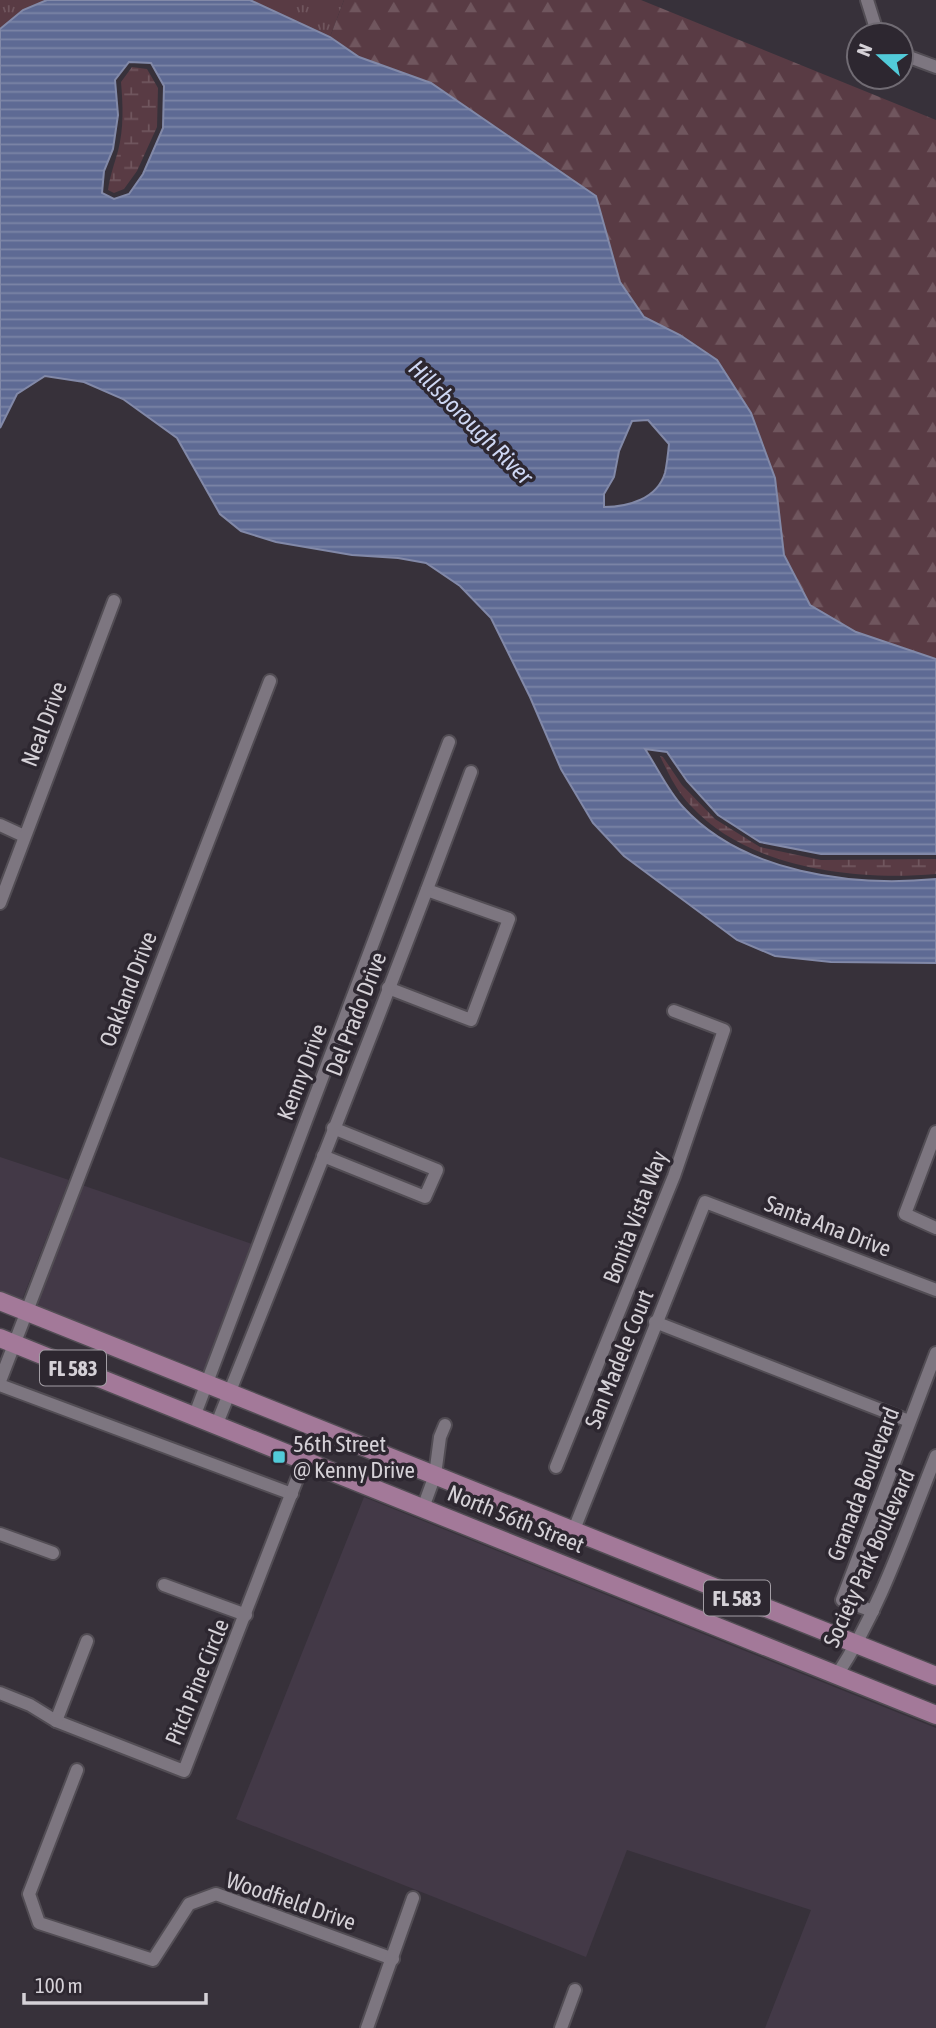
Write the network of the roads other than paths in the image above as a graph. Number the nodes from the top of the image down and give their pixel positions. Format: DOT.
graph roads {
  1 [pos="867,0"];
  2 [pos="874,21"];
  3 [pos="915,59"];
  4 [pos="936,67"];
  5 [pos="114,601"];
  6 [pos="270,681"];
  7 [pos="449,742"];
  8 [pos="471,772"];
  9 [pos="0,825"];
  10 [pos="24,835"];
  11 [pos="427,890"];
  12 [pos="0,903"];
  13 [pos="388,988"];
  14 [pos="674,1011"];
  15 [pos="333,1128"];
  16 [pos="936,1132"];
  17 [pos="323,1156"];
  18 [pos="705,1202"];
  19 [pos="936,1228"];
  20 [pos="936,1290"];
  21 [pos="0,1301"];
  22 [pos="26,1311"];
  23 [pos="655,1322"];
  24 [pos="7,1341"];
  25 [pos="936,1353"];
  26 [pos="0,1383"];
  27 [pos="206,1384"];
  28 [pos="229,1394"];
  29 [pos="194,1417"];
  30 [pos="909,1421"];
  31 [pos="445,1425"];
  32 [pos="216,1426"];
  33 [pos="936,1456"];
  34 [pos="304,1461"];
  35 [pos="556,1467"];
  36 [pos="435,1475"];
  37 [pos="292,1494"];
  38 [pos="423,1508"];
  39 [pos="573,1532"];
  40 [pos="0,1534"];
  41 [pos="52,1553"];
  42 [pos="164,1584"];
  43 [pos="873,1611"];
  44 [pos="246,1615"];
  45 [pos="87,1641"];
  46 [pos="857,1646"];
  47 [pos="837,1675"];
  48 [pos="936,1676"];
  49 [pos="0,1693"];
  50 [pos="936,1715"];
  51 [pos="56,1721"];
  52 [pos="77,1770"];
  53 [pos="413,1898"];
  54 [pos="393,1959"];
  55 [pos="575,1990"];
  56 [pos="367,2028"];
  57 [pos="561,2028"];
  1 -- 2 [label="street"];
  3 -- 4 [label="street"];
  5 -- 10 [label="street, Neal Drive"];
  6 -- 22 [label="street, Oakland Drive"];
  7 -- 27 [label="street, Kenny Drive"];
  8 -- 11 [label="street, Del Prado Drive"];
  9 -- 10 [label="street"];
  10 -- 12 [label="street, Neal Drive"];
  11 -- 13 [label="street, Del Prado Drive"];
  11 -- 13 [label="street"];
  13 -- 15 [label="street, Del Prado Drive"];
  14 -- 35 [label="street, Bonita Vista Way"];
  15 -- 17 [label="street, Del Prado Drive"];
  15 -- 17 [label="street"];
  16 -- 19 [label="street"];
  17 -- 28 [label="street, Del Prado Drive"];
  18 -- 20 [label="street, Santa Ana Drive"];
  18 -- 23 [label="street, San Madele Court"];
  21 -- 22 [label="main road, North 56th Street / FL 583"];
  22 -- 24 [label="street, Oakland Drive"];
  22 -- 27 [label="main road, North 56th Street / FL 583"];
  23 -- 30 [label="street"];
  23 -- 39 [label="street, San Madele Court"];
  24 -- 26 [label="street"];
  24 -- 29 [label="main road, North 56th Street / FL 583"];
  25 -- 30 [label="street, Granada Boulevard"];
  26 -- 37 [label="street"];
  27 -- 28 [label="main road, North 56th Street / FL 583"];
  27 -- 29 [label="street, Kenny Drive"];
  28 -- 32 [label="street, Del Prado Drive"];
  28 -- 36 [label="main road, North 56th Street / FL 583"];
  29 -- 32 [label="main road, North 56th Street / FL 583"];
  30 -- 43 [label="street, Granada Boulevard"];
  31 -- 36 [label="street"];
  32 -- 34 [label="main road, North 56th Street / FL 583"];
  33 -- 43 [label="street, Society Park Boulevard"];
  34 -- 37 [label="street, Pitch Pine Circle"];
  34 -- 38 [label="main road, North 56th Street / FL 583"];
  36 -- 38 [label="street"];
  36 -- 39 [label="main road, North 56th Street / FL 583"];
  37 -- 44 [label="street, Pitch Pine Circle"];
  38 -- 47 [label="main road, North 56th Street / FL 583"];
  39 -- 46 [label="main road, North 56th Street / FL 583"];
  40 -- 41 [label="street"];
  42 -- 44 [label="street"];
  43 -- 46 [label="street, Society Park Boulevard"];
  44 -- 51 [label="street, Pitch Pine Circle"];
  45 -- 51 [label="street"];
  46 -- 47 [label="street, Society Park Boulevard"];
  46 -- 48 [label="main road, North 56th Street / FL 583"];
  47 -- 50 [label="main road, North 56th Street / FL 583"];
  49 -- 51 [label="street, Pitch Pine Circle"];
  52 -- 54 [label="street, Woodfield Drive"];
  53 -- 54 [label="street"];
  54 -- 56 [label="street"];
  55 -- 57 [label="street"];
}
